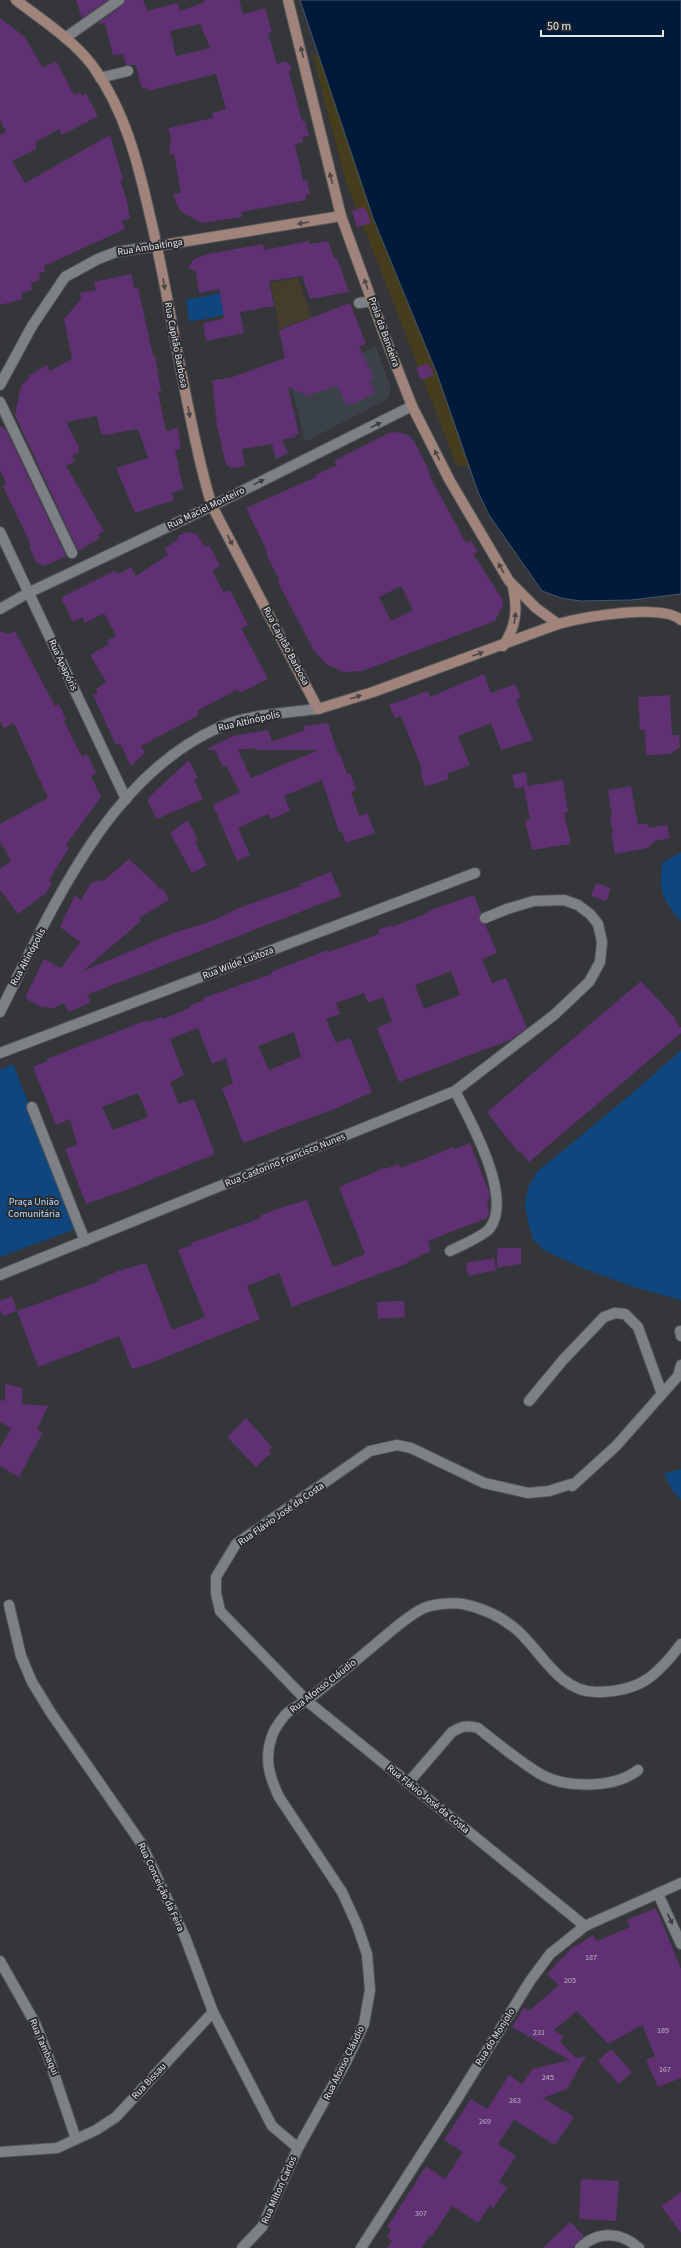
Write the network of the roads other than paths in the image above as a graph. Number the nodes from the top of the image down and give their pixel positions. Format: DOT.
graph roads {
  1 [pos="16,0"];
  2 [pos="119,0"];
  3 [pos="288,0"];
  4 [pos="65,38"];
  5 [pos="128,71"];
  6 [pos="100,78"];
  7 [pos="341,216"];
  8 [pos="157,246"];
  9 [pos="372,301"];
  10 [pos="359,303"];
  11 [pos="0,385"];
  12 [pos="0,402"];
  13 [pos="412,406"];
  14 [pos="212,506"];
  15 [pos="0,532"];
  16 [pos="72,553"];
  17 [pos="513,587"];
  18 [pos="28,593"];
  19 [pos="0,609"];
  20 [pos="681,620"];
  21 [pos="558,624"];
  22 [pos="502,646"];
  23 [pos="318,709"];
  24 [pos="126,799"];
  25 [pos="475,874"];
  26 [pos="485,918"];
  27 [pos="0,1012"];
  28 [pos="0,1053"];
  29 [pos="455,1092"];
  30 [pos="32,1107"];
  31 [pos="85,1241"];
  32 [pos="450,1251"];
  33 [pos="0,1275"];
  34 [pos="681,1365"];
  35 [pos="662,1394"];
  36 [pos="529,1401"];
  37 [pos="9,1606"];
  38 [pos="681,1644"];
  39 [pos="307,1701"];
  40 [pos="638,1770"];
  41 [pos="408,1782"];
  42 [pos="681,1883"];
  43 [pos="658,1894"];
  44 [pos="585,1926"];
  45 [pos="681,1944"];
  46 [pos="0,1961"];
  47 [pos="212,2012"];
  48 [pos="76,2139"];
  49 [pos="298,2148"];
  50 [pos="0,2152"];
  51 [pos="242,2248"];
  52 [pos="361,2248"];
  53 [pos="580,2248"];
  54 [pos="639,2248"];
  1 -- 4 [label="main road, Rua Capitão Barbosa"];
  2 -- 4 [label="street"];
  7 -- 3 [label="main road, Praia da Bandeira, one-way"];
  4 -- 6 [label="main road, Rua Capitão Barbosa"];
  5 -- 6 [label="street"];
  6 -- 8 [label="main road, Rua Capitão Barbosa"];
  7 -- 8 [label="main road, Rua Ambaitinga, one-way"];
  9 -- 7 [label="main road, Praia da Bandeira, one-way"];
  8 -- 11 [label="street, Rua Ambaitinga"];
  8 -- 14 [label="main road, Rua Capitão Barbosa, one-way"];
  9 -- 10 [label="street"];
  9 -- 13 [label="main road, Praia da Bandeira"];
  12 -- 16 [label="street"];
  14 -- 13 [label="street, Rua Maciel Monteiro, one-way"];
  17 -- 13 [label="main road, Praia da Bandeira, one-way"];
  14 -- 18 [label="street, Rua Maciel Monteiro"];
  14 -- 23 [label="main road, Rua Capitão Barbosa, one-way"];
  15 -- 18 [label="street, Rua Apapóris"];
  17 -- 21 [label="main road, Praia da Bandeira"];
  22 -- 17 [label="main road, one-way"];
  18 -- 19 [label="street, Rua Maciel Monteiro"];
  18 -- 24 [label="street, Rua Apapóris"];
  20 -- 21 [label="main road, Rua Altinópolis"];
  21 -- 22 [label="main road, Rua Altinópolis"];
  23 -- 22 [label="main road, Rua Altinópolis, one-way"];
  23 -- 24 [label="street, Rua Altinópolis"];
  24 -- 27 [label="street, Rua Altinópolis"];
  25 -- 28 [label="street, Rua Wilde Lustoza"];
  26 -- 29 [label="street, Rua Castorino Francisco Nunes"];
  29 -- 31 [label="street, Rua Castorino Francisco Nunes"];
  29 -- 32 [label="street"];
  30 -- 31 [label="street"];
  31 -- 33 [label="street, Rua Castorino Francisco Nunes"];
  34 -- 35 [label="street, Rua Flávio José da Costa"];
  35 -- 36 [label="street"];
  35 -- 39 [label="street, Rua Flávio José da Costa"];
  37 -- 47 [label="street, Rua Conceição da Feira"];
  38 -- 39 [label="street, Rua Afonso Cláudio"];
  39 -- 41 [label="street, Rua Flávio José da Costa"];
  39 -- 49 [label="street, Rua Afonso Cláudio"];
  40 -- 41 [label="street"];
  41 -- 44 [label="street, Rua Flávio José da Costa"];
  42 -- 43 [label="street, Rua do Monjolo"];
  43 -- 44 [label="street, Rua do Monjolo"];
  43 -- 45 [label="street, one-way"];
  44 -- 52 [label="street, Rua do Monjolo"];
  46 -- 48 [label="street, Rua Tambaqui"];
  47 -- 48 [label="street, Rua Bissau"];
  47 -- 49 [label="street, Rua Conceição da Feira"];
  48 -- 50 [label="street, Rua Bissau"];
  49 -- 51 [label="street, Rua Milton Carlos"];
  53 -- 54 [label="street"];
}
